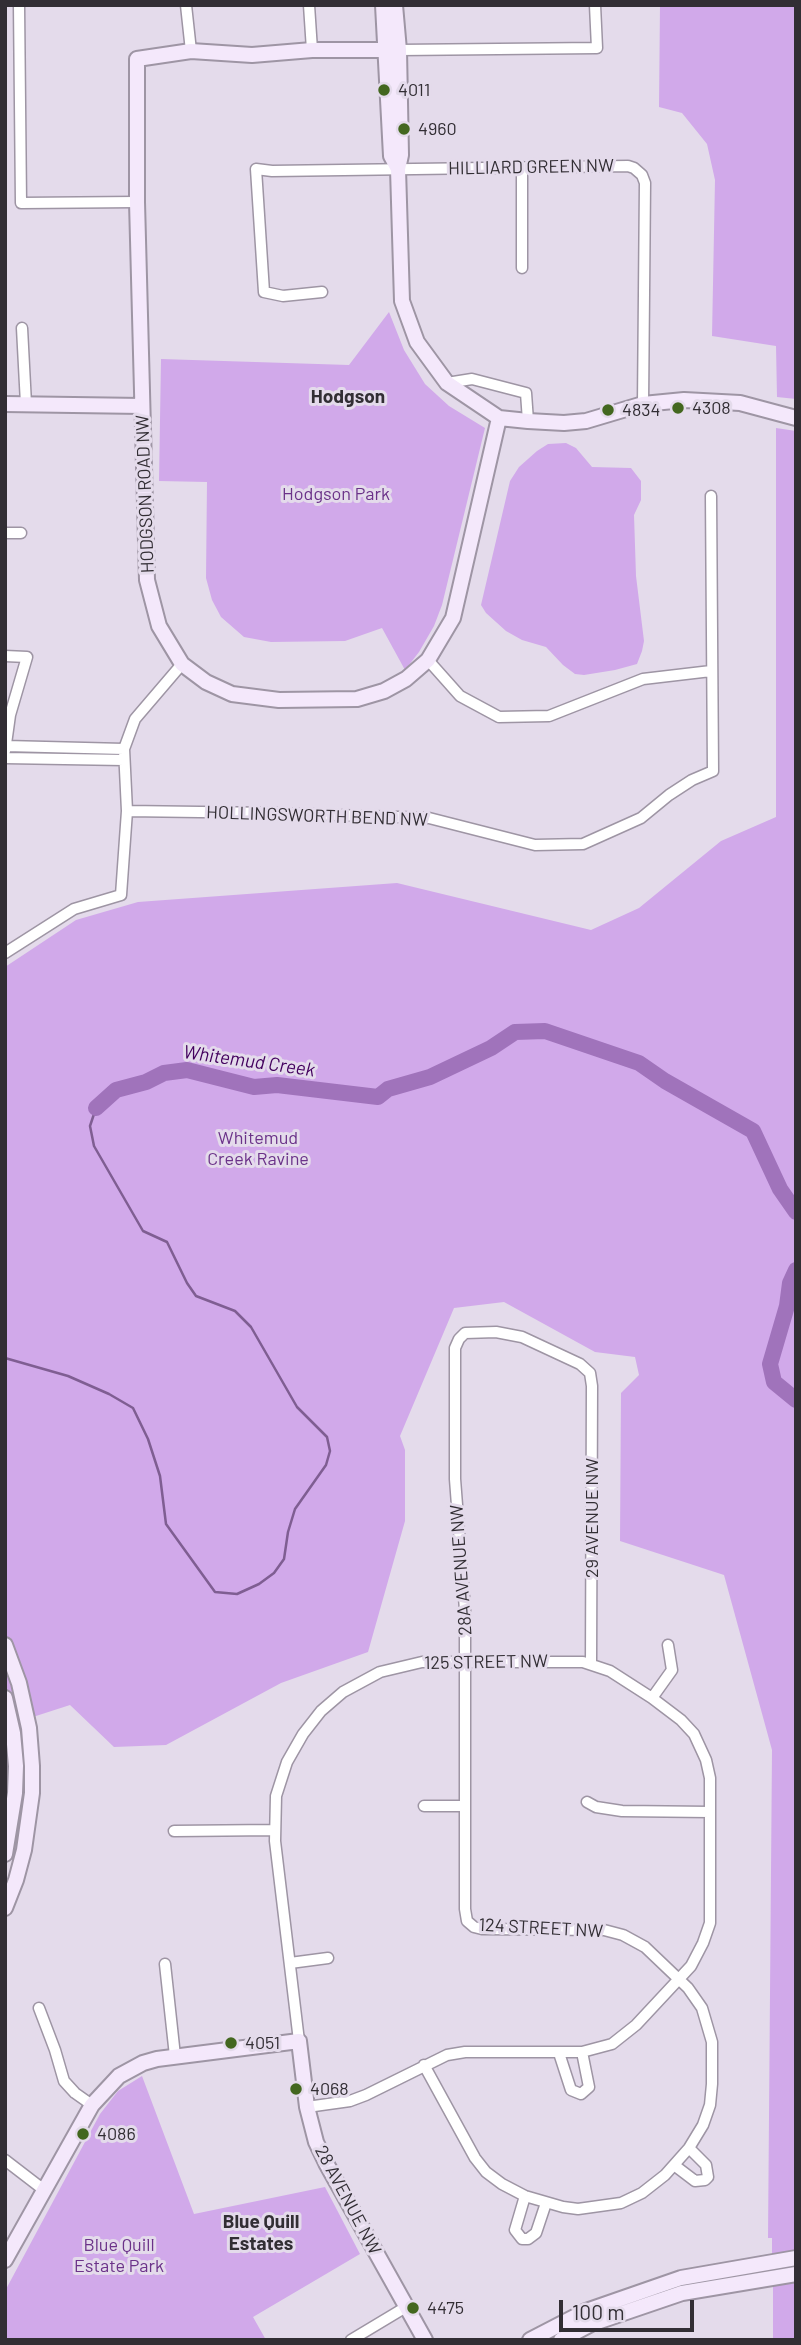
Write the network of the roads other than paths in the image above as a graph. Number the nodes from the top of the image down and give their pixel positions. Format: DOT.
graph roads {
  1 [pos="19,5"];
  2 [pos="186,5"];
  3 [pos="309,5"];
  4 [pos="383,5"];
  5 [pos="395,5"];
  6 [pos="594,5"];
  7 [pos="312,50"];
  8 [pos="191,51"];
  9 [pos="392,51"];
  10 [pos="522,167"];
  11 [pos="398,169"];
  12 [pos="137,202"];
  13 [pos="522,268"];
  14 [pos="322,292"];
  15 [pos="22,328"];
  16 [pos="447,383"];
  17 [pos="5,404"];
  18 [pos="26,404"];
  19 [pos="643,404"];
  20 [pos="142,406"];
  21 [pos="499,418"];
  22 [pos="796,418"];
  23 [pos="528,421"];
  24 [pos="711,496"];
  25 [pos="5,533"];
  26 [pos="21,533"];
  27 [pos="5,656"];
  28 [pos="428,660"];
  29 [pos="182,664"];
  30 [pos="711,671"];
  31 [pos="6,749"];
  32 [pos="124,754"];
  33 [pos="5,758"];
  34 [pos="127,811"];
  35 [pos="5,953"];
  36 [pos="590,1373"];
  37 [pos="5,1645"];
  38 [pos="668,1645"];
  39 [pos="466,1661"];
  40 [pos="591,1664"];
  41 [pos="5,1698"];
  42 [pos="652,1698"];
  43 [pos="287,1762"];
  44 [pos="587,1802"];
  45 [pos="424,1806"];
  46 [pos="465,1806"];
  47 [pos="710,1812"];
  48 [pos="274,1830"];
  49 [pos="174,1831"];
  50 [pos="5,1854"];
  51 [pos="5,1908"];
  52 [pos="470,1925"];
  53 [pos="328,1958"];
  54 [pos="290,1963"];
  55 [pos="165,1964"];
  56 [pos="680,1979"];
  57 [pos="39,2008"];
  58 [pos="299,2041"];
  59 [pos="582,2052"];
  60 [pos="559,2053"];
  61 [pos="174,2056"];
  62 [pos="424,2065"];
  63 [pos="92,2105"];
  64 [pos="307,2108"];
  65 [pos="689,2148"];
  66 [pos="5,2160"];
  67 [pos="674,2165"];
  68 [pos="44,2190"];
  69 [pos="525,2196"];
  70 [pos="546,2203"];
  71 [pos="796,2258"];
  72 [pos="5,2260"];
  73 [pos="796,2274"];
  74 [pos="406,2307"];
  75 [pos="351,2340"];
  76 [pos="425,2340"];
  77 [pos="530,2340"];
  78 [pos="561,2340"];
  1 -- 12 [label="street"];
  2 -- 8 [label="street"];
  3 -- 7 [label="street"];
  4 -- 9 [label="street"];
  5 -- 9 [label="street"];
  6 -- 9 [label="street"];
  7 -- 8 [label="street, HODGSON ROAD NW"];
  7 -- 9 [label="street, HODGSON ROAD NW"];
  8 -- 12 [label="street, HODGSON ROAD NW"];
  9 -- 11 [label="street"];
  10 -- 11 [label="street, HILLIARD GREEN NW"];
  10 -- 13 [label="street"];
  10 -- 19 [label="street, HILLIARD GREEN NW"];
  11 -- 14 [label="street, HILLIARD GREEN NW"];
  11 -- 16 [label="street"];
  12 -- 20 [label="street, HODGSON ROAD NW"];
  15 -- 18 [label="street"];
  16 -- 21 [label="street"];
  16 -- 23 [label="street"];
  17 -- 18 [label="street"];
  18 -- 20 [label="street"];
  19 -- 22 [label="street"];
  19 -- 23 [label="street"];
  20 -- 29 [label="street, HODGSON ROAD NW"];
  21 -- 23 [label="street"];
  21 -- 28 [label="street, HODGSON ROAD NW"];
  24 -- 30 [label="street, HOLLINGSWORTH BEND NW"];
  25 -- 26 [label="street"];
  27 -- 31 [label="street"];
  28 -- 29 [label="street, HODGSON ROAD NW"];
  28 -- 30 [label="street"];
  29 -- 32 [label="street"];
  30 -- 34 [label="street, HOLLINGSWORTH BEND NW"];
  31 -- 32 [label="street"];
  32 -- 33 [label="street"];
  32 -- 34 [label="street"];
  34 -- 35 [label="street"];
  36 -- 39 [label="street, 28A AVENUE NW"];
  36 -- 40 [label="street, 29 AVENUE NW"];
  37 -- 51 [label="street"];
  38 -- 42 [label="street"];
  39 -- 40 [label="street, 125 STREET NW"];
  39 -- 43 [label="street, 125 STREET NW"];
  39 -- 46 [label="street, 28A AVENUE NW"];
  40 -- 42 [label="street, 125 STREET NW"];
  41 -- 50 [label="street"];
  42 -- 47 [label="street, 125 STREET NW"];
  43 -- 48 [label="street, 28 AVENUE NW"];
  44 -- 47 [label="street"];
  45 -- 46 [label="street"];
  46 -- 52 [label="street, 28A AVENUE NW"];
  47 -- 56 [label="street"];
  48 -- 49 [label="street"];
  48 -- 54 [label="street, 28 AVENUE NW"];
  52 -- 56 [label="street, 124 STREET NW"];
  53 -- 54 [label="street"];
  54 -- 58 [label="street, 28 AVENUE NW"];
  55 -- 61 [label="street"];
  56 -- 59 [label="street"];
  56 -- 65 [label="street, 124 STREET NW"];
  57 -- 63 [label="street"];
  58 -- 61 [label="street"];
  58 -- 64 [label="street, 28 AVENUE NW"];
  59 -- 60 [label="street"];
  59 -- 60 [label="street"];
  60 -- 62 [label="street"];
  61 -- 63 [label="street"];
  62 -- 64 [label="street"];
  62 -- 69 [label="street, 124 STREET NW"];
  63 -- 68 [label="street"];
  64 -- 74 [label="street, 28 AVENUE NW"];
  65 -- 67 [label="street, 124 STREET NW"];
  65 -- 67 [label="street"];
  66 -- 68 [label="street"];
  67 -- 70 [label="street, 124 STREET NW"];
  68 -- 72 [label="street"];
  69 -- 70 [label="street, 124 STREET NW"];
  69 -- 70 [label="street"];
  71 -- 77 [label="street"];
  73 -- 78 [label="street"];
  74 -- 75 [label="street"];
  74 -- 76 [label="street, 28 AVENUE NW"];
}
